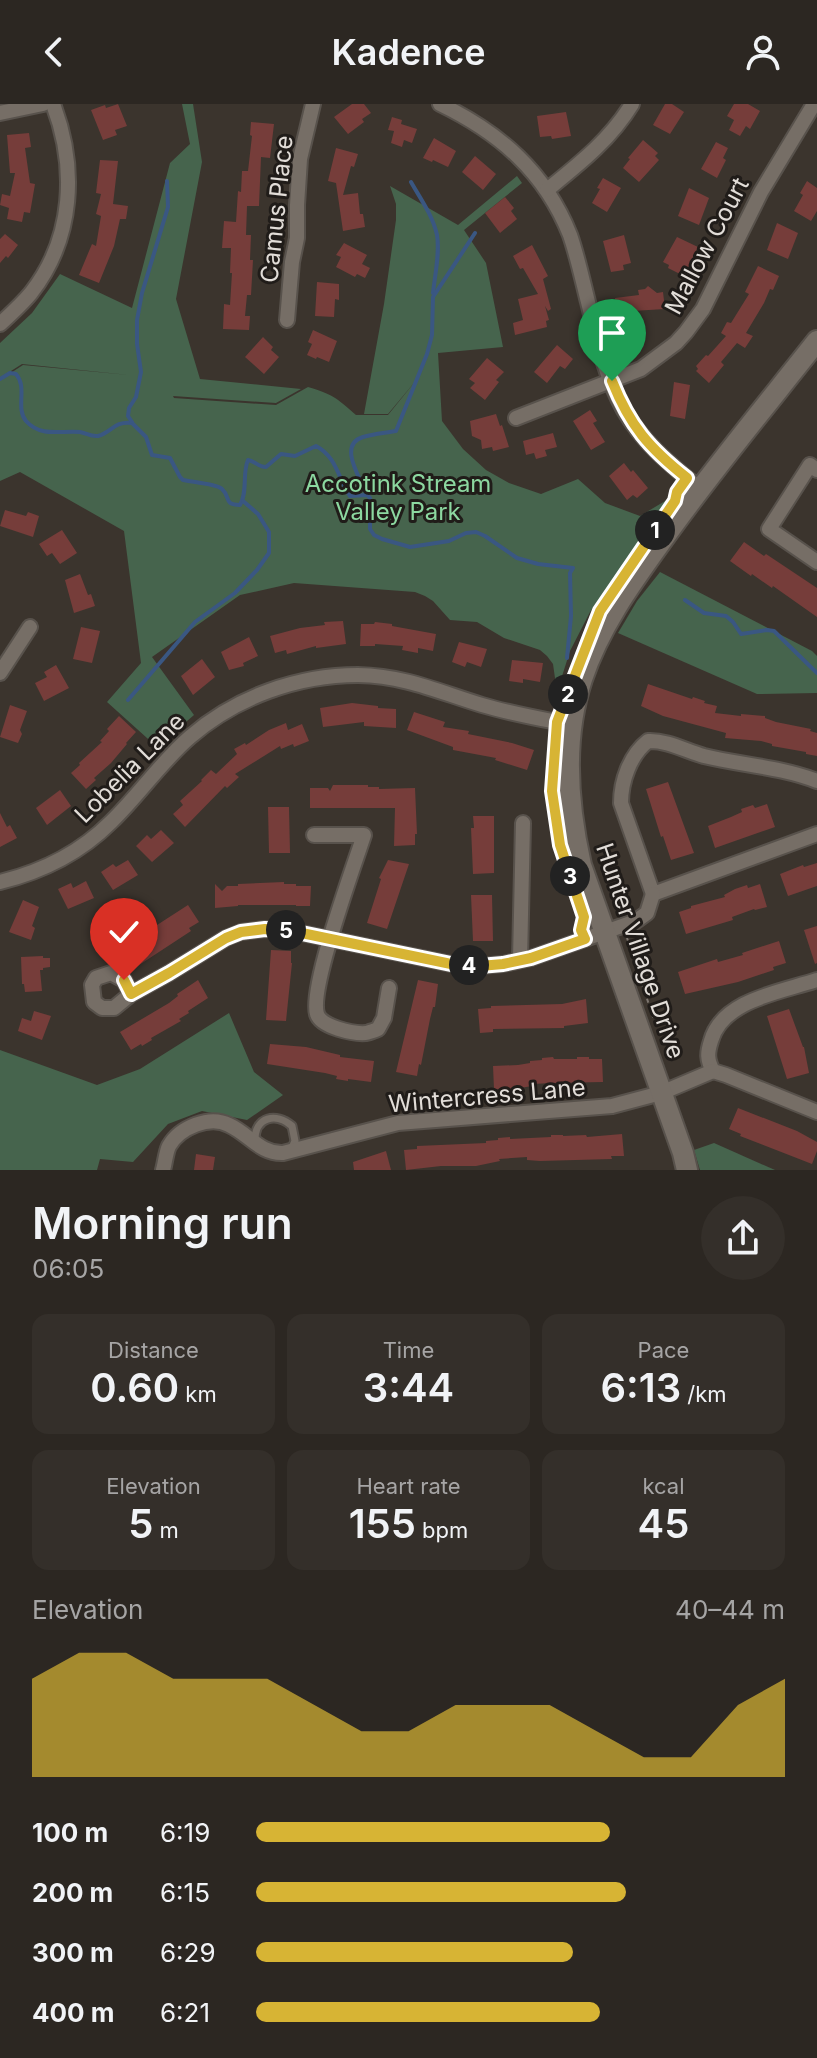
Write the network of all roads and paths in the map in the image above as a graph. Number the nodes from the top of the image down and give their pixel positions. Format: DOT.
graph roads {
  1 [pos="43,104"];
  2 [pos="53,104"];
  3 [pos="313,104"];
  4 [pos="440,104"];
  5 [pos="632,104"];
  6 [pos="814,104"];
  7 [pos="0,113"];
  8 [pos="547,190"];
  9 [pos="287,320"];
  10 [pos="0,324"];
  11 [pos="817,341"];
  12 [pos="612,381"];
  13 [pos="516,418"];
  14 [pos="815,463"];
  15 [pos="700,489"];
  16 [pos="817,562"];
  17 [pos="30,627"];
  18 [pos="0,673"];
  19 [pos="572,725"];
  20 [pos="817,781"];
  21 [pos="523,823"];
  22 [pos="817,834"];
  23 [pos="314,835"];
  24 [pos="0,882"];
  25 [pos="653,894"];
  26 [pos="605,930"];
  27 [pos="330,938"];
  28 [pos="520,960"];
  29 [pos="817,980"];
  30 [pos="389,988"];
  31 [pos="131,994"];
  32 [pos="713,1071"];
  33 [pos="661,1093"];
  34 [pos="817,1112"];
  35 [pos="255,1142"];
  36 [pos="290,1152"];
  37 [pos="163,1170"];
  38 [pos="687,1170"];
  1 -- 7 [label="street"];
  2 -- 10 [label="street"];
  3 -- 9 [label="street, Camus Place"];
  4 -- 8 [label="street"];
  5 -- 8 [label="street"];
  6 -- 12 [label="street, Mallow Court"];
  8 -- 12 [label="street"];
  11 -- 15 [label="street, Hunter Village Drive"];
  12 -- 13 [label="street, Mallow Court"];
  12 -- 15 [label="street"];
  14 -- 16 [label="street"];
  15 -- 19 [label="street, Hunter Village Drive"];
  17 -- 18 [label="street"];
  19 -- 24 [label="street, Lobelia Lane"];
  19 -- 26 [label="street, Hunter Village Drive"];
  20 -- 25 [label="street"];
  21 -- 28 [label="street"];
  22 -- 25 [label="street"];
  23 -- 27 [label="street"];
  25 -- 26 [label="street"];
  26 -- 28 [label="street"];
  26 -- 33 [label="street, Hunter Village Drive"];
  27 -- 28 [label="street"];
  27 -- 30 [label="street"];
  27 -- 31 [label="street"];
  29 -- 32 [label="street"];
  32 -- 33 [label="street, Wintercress Lane"];
  32 -- 34 [label="street"];
  33 -- 36 [label="street, Wintercress Lane"];
  33 -- 38 [label="street, Hunter Village Drive"];
  35 -- 36 [label="street"];
  35 -- 36 [label="lane"];
  35 -- 37 [label="street"];
}
